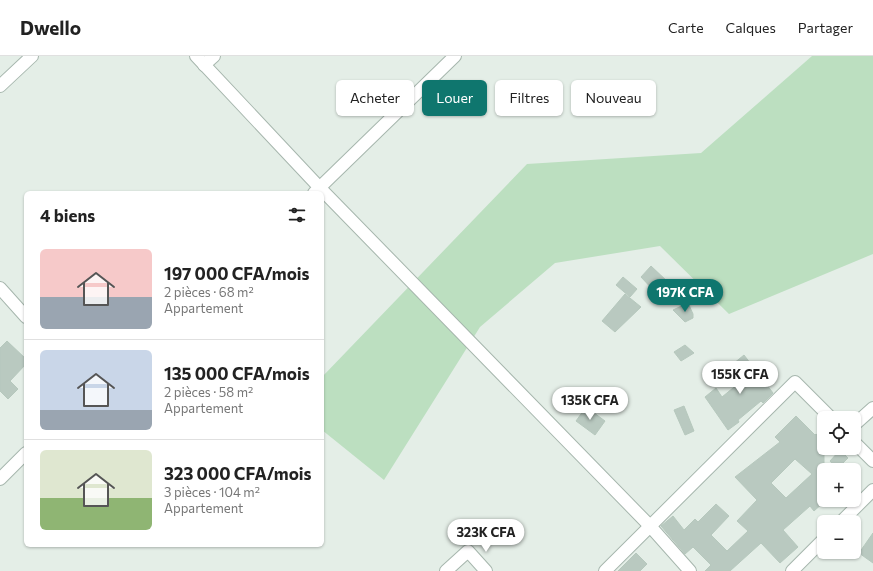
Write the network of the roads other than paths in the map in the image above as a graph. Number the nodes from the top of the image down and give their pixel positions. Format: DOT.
graph roads {
  1 [pos="32,56"];
  2 [pos="214,56"];
  3 [pos="455,56"];
  4 [pos="200,60"];
  5 [pos="0,86"];
  6 [pos="317,190"];
  7 [pos="324,197"];
  8 [pos="0,288"];
  9 [pos="24,315"];
  10 [pos="873,408"];
  11 [pos="824,411"];
  12 [pos="861,419"];
  13 [pos="861,449"];
  14 [pos="24,455"];
  15 [pos="873,461"];
  16 [pos="0,479"];
  17 [pos="873,490"];
  18 [pos="848,515"];
  19 [pos="650,526"];
  20 [pos="817,546"];
  21 [pos="446,571"];
  22 [pos="486,571"];
  23 [pos="605,571"];
  24 [pos="690,571"];
  25 [pos="792,571"];
  1 -- 5 [label="street"];
  2 -- 4 [label="street"];
  3 -- 6 [label="street"];
  4 -- 6 [label="street"];
  7 -- 19 [label="street"];
  8 -- 9 [label="street"];
  10 -- 12 [label="street"];
  11 -- 19 [label="street"];
  13 -- 15 [label="street"];
  14 -- 16 [label="street"];
  17 -- 18 [label="street"];
  19 -- 23 [label="street"];
  19 -- 24 [label="street"];
  20 -- 25 [label="street"];
  21 -- 22 [label="street"];
}
